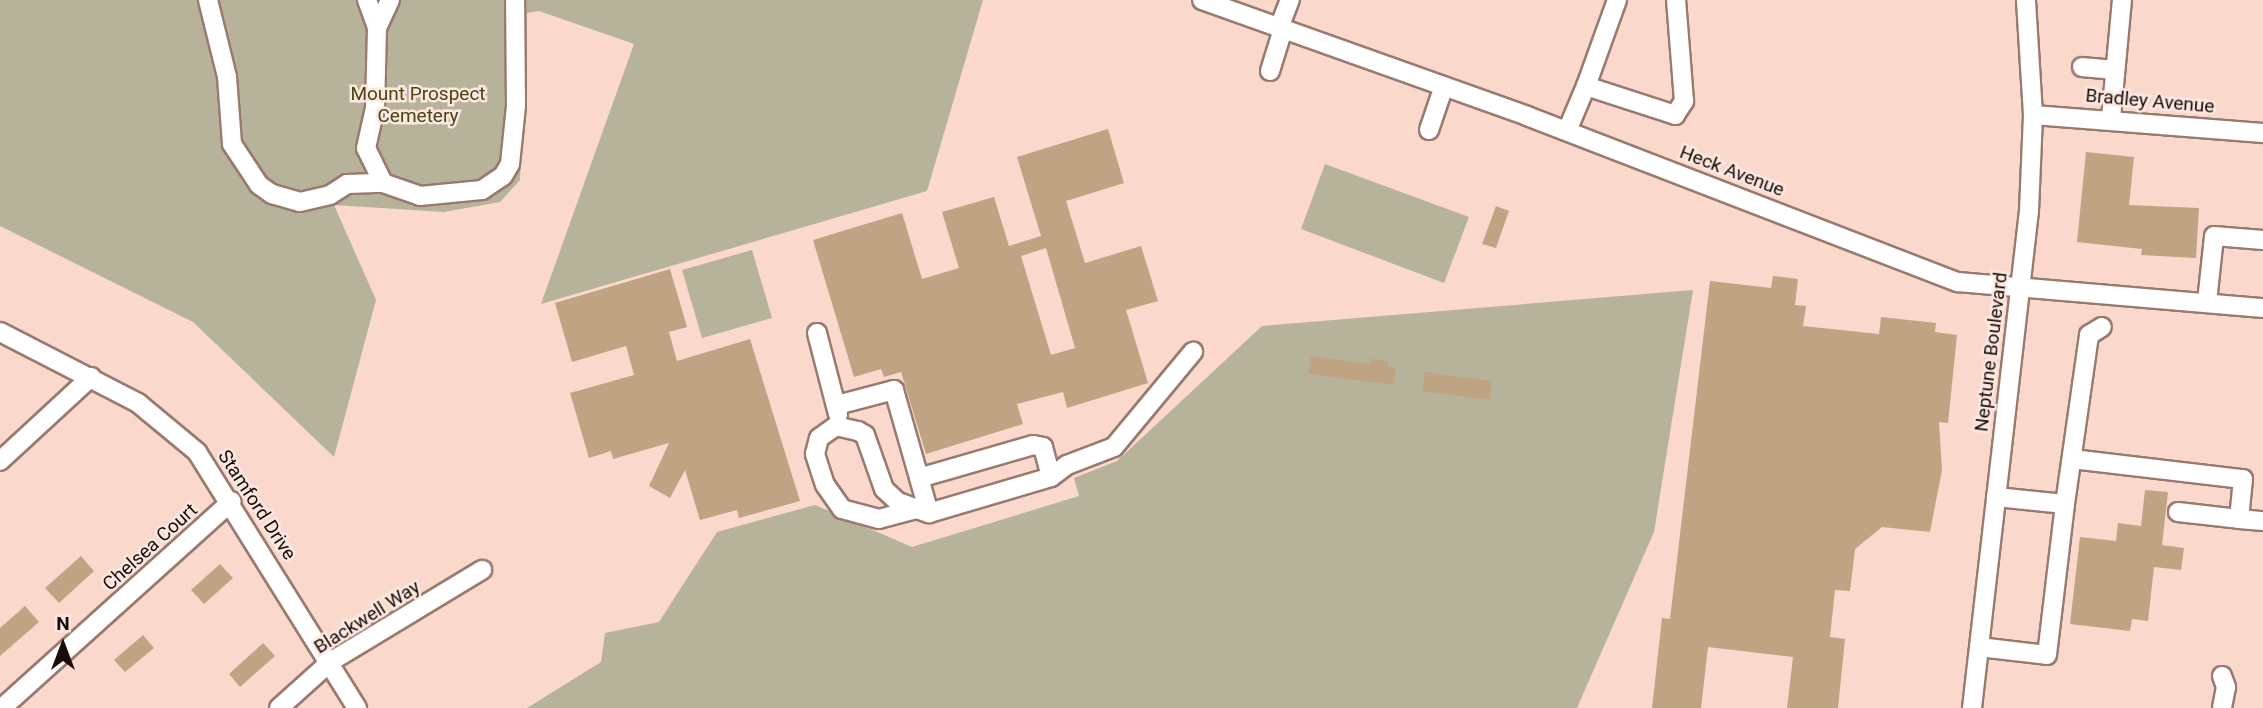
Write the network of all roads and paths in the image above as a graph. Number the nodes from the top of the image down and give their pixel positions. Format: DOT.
graph roads {
  1 [pos="208,0"];
  2 [pos="367,0"];
  3 [pos="390,0"];
  4 [pos="515,0"];
  5 [pos="1202,0"];
  6 [pos="1290,0"];
  7 [pos="1617,0"];
  8 [pos="1676,0"];
  9 [pos="2026,0"];
  10 [pos="2122,0"];
  11 [pos="377,27"];
  12 [pos="1281,29"];
  13 [pos="2082,67"];
  14 [pos="2115,70"];
  15 [pos="1269,71"];
  16 [pos="1444,86"];
  17 [pos="1586,86"];
  18 [pos="2034,115"];
  19 [pos="2111,118"];
  20 [pos="1429,130"];
  21 [pos="1567,131"];
  22 [pos="2263,133"];
  23 [pos="366,148"];
  24 [pos="383,183"];
  25 [pos="347,184"];
  26 [pos="2263,240"];
  27 [pos="2020,288"];
  28 [pos="2207,302"];
  29 [pos="2263,308"];
  30 [pos="2102,327"];
  31 [pos="0,332"];
  32 [pos="817,333"];
  33 [pos="1193,352"];
  34 [pos="91,377"];
  35 [pos="837,405"];
  36 [pos="840,426"];
  37 [pos="2072,459"];
  38 [pos="0,461"];
  39 [pos="1051,477"];
  40 [pos="919,478"];
  41 [pos="1996,496"];
  42 [pos="232,501"];
  43 [pos="2065,504"];
  44 [pos="922,511"];
  45 [pos="2178,512"];
  46 [pos="2238,519"];
  47 [pos="2263,521"];
  48 [pos="482,570"];
  49 [pos="1979,647"];
  50 [pos="330,662"];
  51 [pos="2,708"];
  52 [pos="279,708"];
  53 [pos="357,708"];
  54 [pos="1972,708"];
  55 [pos="2216,708"];
  56 [pos="2222,708"];
  1 -- 25 [label="street"];
  2 -- 11 [label="street"];
  3 -- 11 [label="street"];
  4 -- 24 [label="street"];
  5 -- 12 [label="street, Heck Avenue"];
  6 -- 12 [label="street"];
  7 -- 17 [label="street"];
  8 -- 17 [label="street"];
  9 -- 18 [label="street, Neptune Boulevard"];
  10 -- 14 [label="street"];
  11 -- 23 [label="street"];
  12 -- 15 [label="street"];
  12 -- 16 [label="street, Heck Avenue"];
  13 -- 14 [label="street"];
  14 -- 19 [label="street"];
  16 -- 20 [label="street"];
  16 -- 21 [label="street, Heck Avenue"];
  17 -- 21 [label="street"];
  18 -- 19 [label="street, Bradley Avenue"];
  18 -- 27 [label="street, Neptune Boulevard"];
  19 -- 22 [label="street, Bradley Avenue"];
  21 -- 27 [label="street, Heck Avenue"];
  23 -- 24 [label="street"];
  23 -- 25 [label="street"];
  24 -- 25 [label="street"];
  26 -- 28 [label="street"];
  27 -- 28 [label="street, Heck Avenue"];
  27 -- 41 [label="street, Neptune Boulevard"];
  28 -- 29 [label="street, Heck Avenue"];
  30 -- 37 [label="street"];
  31 -- 34 [label="street, Stamford Drive"];
  32 -- 35 [label="street"];
  33 -- 39 [label="street"];
  34 -- 38 [label="street"];
  34 -- 42 [label="street, Stamford Drive"];
  35 -- 36 [label="street"];
  35 -- 40 [label="street"];
  36 -- 44 [label="street"];
  36 -- 44 [label="street"];
  37 -- 43 [label="street"];
  37 -- 46 [label="street"];
  39 -- 40 [label="street"];
  39 -- 44 [label="street"];
  40 -- 44 [label="street"];
  41 -- 43 [label="street"];
  41 -- 49 [label="street, Neptune Boulevard"];
  42 -- 50 [label="street, Stamford Drive"];
  42 -- 51 [label="street, Chelsea Court"];
  43 -- 49 [label="street"];
  45 -- 46 [label="street"];
  46 -- 47 [label="street"];
  48 -- 50 [label="street, Blackwell Way"];
  49 -- 54 [label="street, Neptune Boulevard"];
  50 -- 52 [label="street, Blackwell Way"];
  50 -- 53 [label="street, Stamford Drive"];
  55 -- 56 [label="street"];
}
